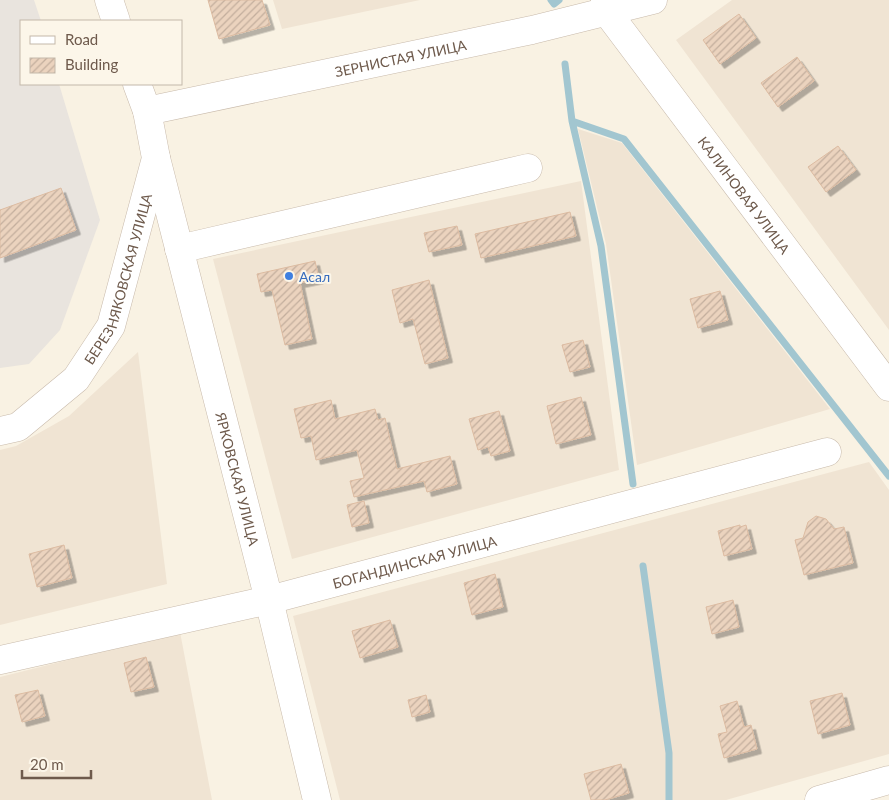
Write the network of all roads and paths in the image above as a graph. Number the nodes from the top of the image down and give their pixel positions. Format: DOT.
graph roads {
  1 [pos="109,0"];
  2 [pos="653,0"];
  3 [pos="606,6"];
  4 [pos="116,20"];
  5 [pos="137,85"];
  6 [pos="146,111"];
  7 [pos="156,158"];
  8 [pos="528,168"];
  9 [pos="179,249"];
  10 [pos="889,387"];
  11 [pos="0,431"];
  12 [pos="827,452"];
  13 [pos="269,600"];
  14 [pos="0,660"];
  15 [pos="889,780"];
  16 [pos="317,800"];
  17 [pos="819,800"];
  1 -- 4 [label="street"];
  2 -- 3 [label="street, ЗЕРНИСТАЯ УЛИЦА"];
  3 -- 6 [label="street, ЗЕРНИСТАЯ УЛИЦА"];
  3 -- 10 [label="street, КАЛИНОВАЯ УЛИЦА"];
  5 -- 6 [label="street, БЕРЕЗНЯКОВСКАЯ УЛИЦА"];
  6 -- 7 [label="street, БЕРЕЗНЯКОВСКАЯ УЛИЦА"];
  7 -- 9 [label="street, ЯРКОВСКАЯ УЛИЦА"];
  7 -- 11 [label="street, БЕРЕЗНЯКОВСКАЯ УЛИЦА"];
  8 -- 9 [label="street"];
  9 -- 13 [label="street, ЯРКОВСКАЯ УЛИЦА"];
  12 -- 13 [label="street, БОГАНДИНСКАЯ УЛИЦА"];
  13 -- 14 [label="street, БОГАНДИНСКАЯ УЛИЦА"];
  13 -- 16 [label="street, ЯРКОВСКАЯ УЛИЦА"];
  15 -- 17 [label="street"];
}
